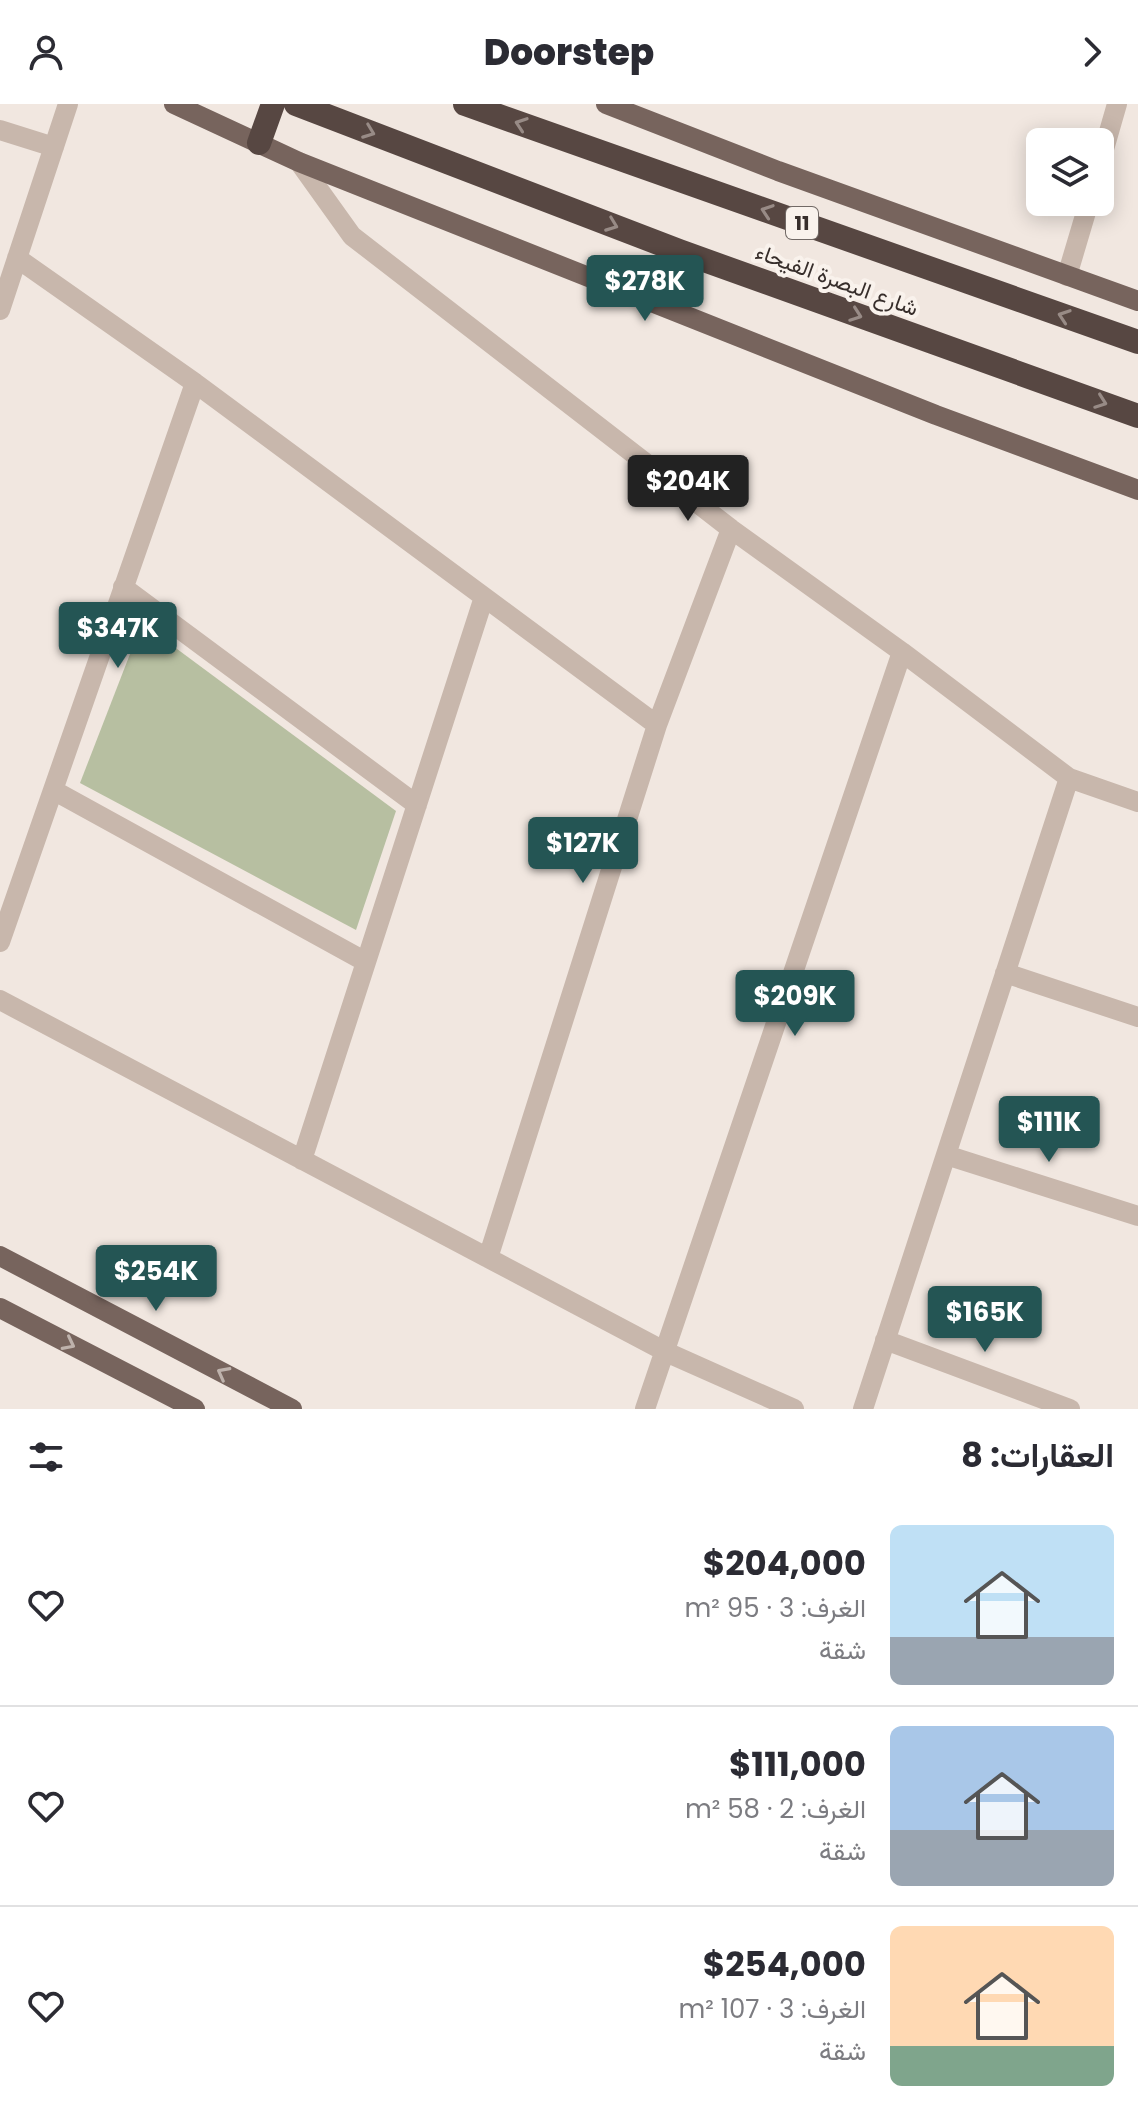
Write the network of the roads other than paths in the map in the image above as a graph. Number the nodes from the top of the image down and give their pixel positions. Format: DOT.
graph roads {
  1 [pos="68,104"];
  2 [pos="174,104"];
  3 [pos="273,104"];
  4 [pos="296,104"];
  5 [pos="465,104"];
  6 [pos="606,104"];
  7 [pos="1117,104"];
  8 [pos="1110,128"];
  9 [pos="0,130"];
  10 [pos="259,143"];
  11 [pos="54,147"];
  12 [pos="299,162"];
  13 [pos="1085,216"];
  14 [pos="17,258"];
  15 [pos="1067,276"];
  16 [pos="1138,301"];
  17 [pos="0,310"];
  18 [pos="1138,342"];
  19 [pos="195,383"];
  20 [pos="1138,416"];
  21 [pos="1138,490"];
  22 [pos="731,529"];
  23 [pos="123,587"];
  24 [pos="484,597"];
  25 [pos="902,652"];
  26 [pos="657,725"];
  27 [pos="1069,778"];
  28 [pos="53,790"];
  29 [pos="1138,802"];
  30 [pos="417,805"];
  31 [pos="0,942"];
  32 [pos="366,962"];
  33 [pos="1005,973"];
  34 [pos="0,1000"];
  35 [pos="1138,1017"];
  36 [pos="946,1155"];
  37 [pos="302,1160"];
  38 [pos="1138,1216"];
  39 [pos="0,1256"];
  40 [pos="488,1258"];
  41 [pos="0,1308"];
  42 [pos="885,1340"];
  43 [pos="666,1352"];
  44 [pos="195,1409"];
  45 [pos="292,1409"];
  46 [pos="645,1409"];
  47 [pos="794,1409"];
  48 [pos="863,1409"];
  49 [pos="1070,1409"];
  1 -- 11 [label="street"];
  2 -- 10 [label="main road"];
  3 -- 10 [label="highway"];
  4 -- 20 [label="highway, شارع البصرة الفيحاء, one-way"];
  18 -- 5 [label="highway, شارع البصرة الفيحاء / 11, one-way"];
  6 -- 15 [label="main road"];
  7 -- 8 [label="street"];
  9 -- 11 [label="street"];
  10 -- 12 [label="main road"];
  11 -- 14 [label="street"];
  12 -- 21 [label="main road"];
  12 -- 22 [label="street"];
  13 -- 15 [label="street"];
  14 -- 17 [label="street"];
  14 -- 19 [label="street"];
  15 -- 16 [label="main road"];
  19 -- 23 [label="street"];
  19 -- 24 [label="street"];
  22 -- 25 [label="street"];
  22 -- 26 [label="street"];
  23 -- 28 [label="street"];
  23 -- 30 [label="street"];
  24 -- 26 [label="street"];
  24 -- 30 [label="street"];
  25 -- 27 [label="street"];
  25 -- 43 [label="street"];
  26 -- 40 [label="street"];
  27 -- 29 [label="street"];
  27 -- 33 [label="street"];
  28 -- 31 [label="street"];
  28 -- 32 [label="street"];
  30 -- 32 [label="street"];
  32 -- 37 [label="street"];
  33 -- 35 [label="street"];
  33 -- 36 [label="street"];
  34 -- 37 [label="street"];
  36 -- 38 [label="street"];
  36 -- 42 [label="street"];
  37 -- 40 [label="street"];
  45 -- 39 [label="main road, one-way"];
  40 -- 43 [label="street"];
  41 -- 44 [label="main road, one-way"];
  42 -- 48 [label="street"];
  42 -- 49 [label="street"];
  43 -- 46 [label="street"];
  43 -- 47 [label="street"];
}
